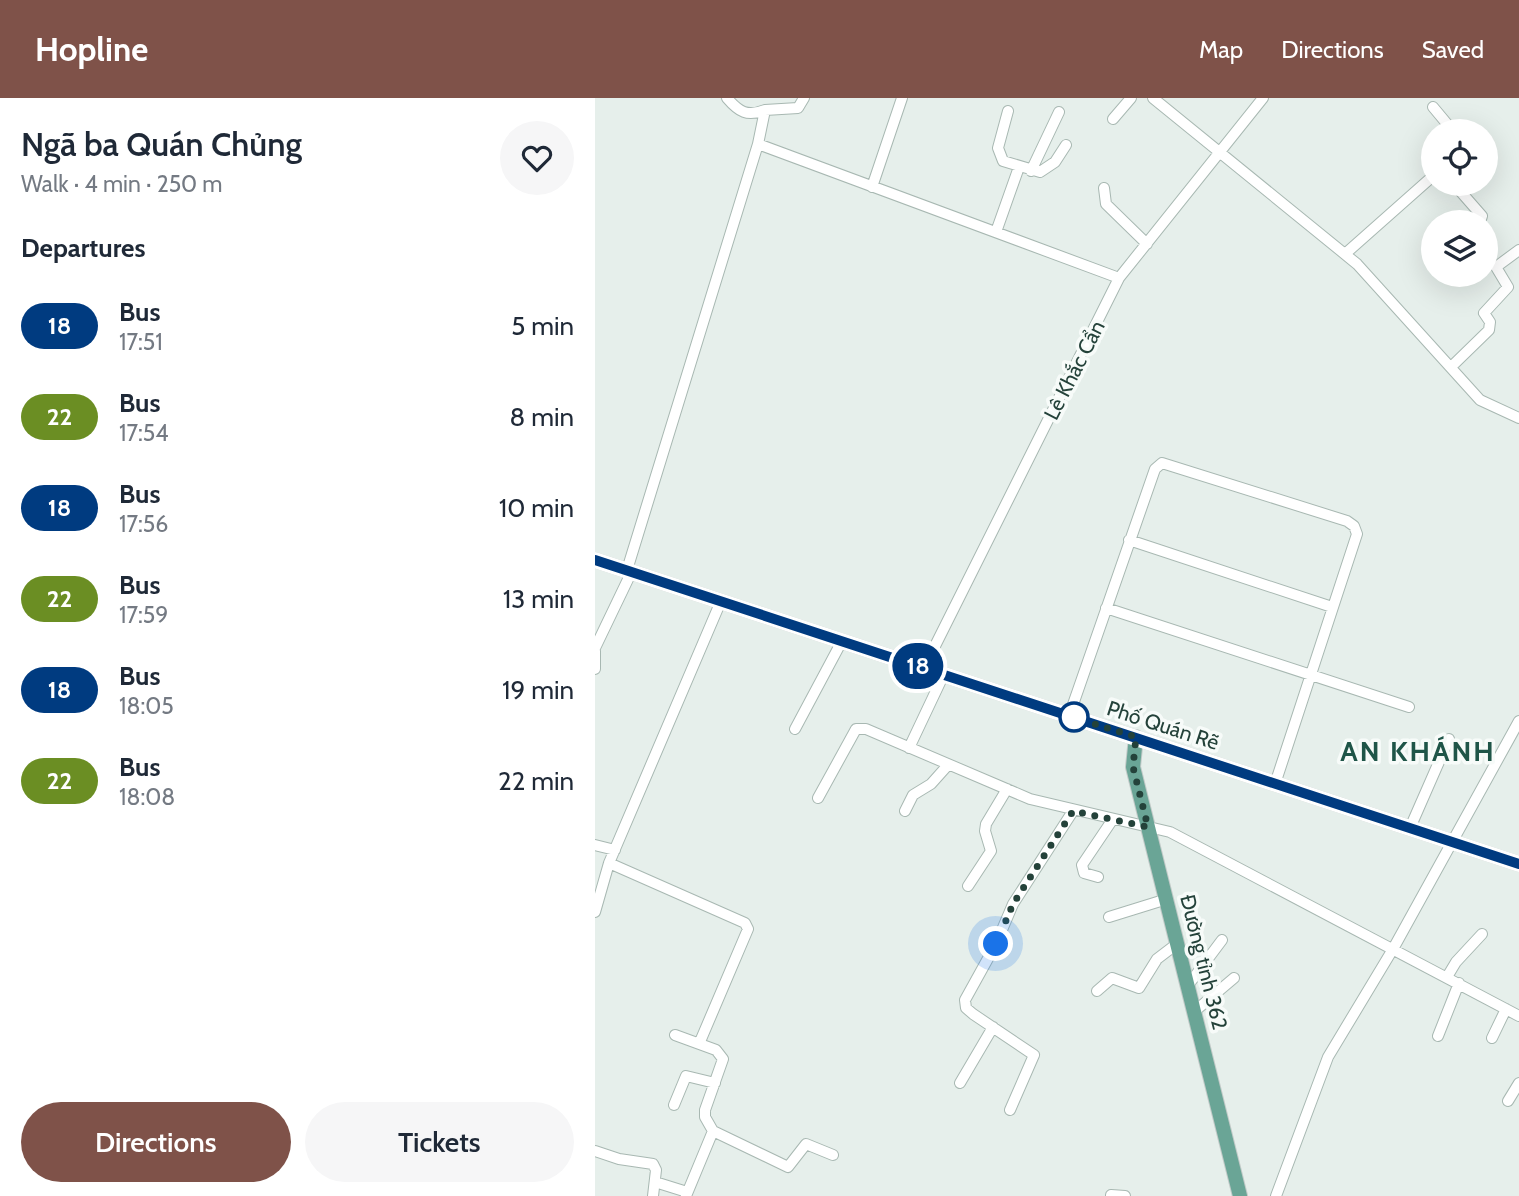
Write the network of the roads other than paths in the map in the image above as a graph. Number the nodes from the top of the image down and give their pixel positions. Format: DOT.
graph roads {
  1 [pos="727,98"];
  2 [pos="804,98"];
  3 [pos="902,98"];
  4 [pos="1132,98"];
  5 [pos="1153,98"];
  6 [pos="1263,98"];
  7 [pos="1433,107"];
  8 [pos="765,110"];
  9 [pos="1009,111"];
  10 [pos="1059,112"];
  11 [pos="1113,119"];
  12 [pos="1443,119"];
  13 [pos="758,144"];
  14 [pos="1066,145"];
  15 [pos="1219,152"];
  16 [pos="1019,167"];
  17 [pos="1031,171"];
  18 [pos="872,187"];
  19 [pos="1421,187"];
  20 [pos="1104,188"];
  21 [pos="1466,196"];
  22 [pos="1479,210"];
  23 [pos="996,232"];
  24 [pos="1147,244"];
  25 [pos="1519,250"];
  26 [pos="1345,254"];
  27 [pos="1119,278"];
  28 [pos="1451,367"];
  29 [pos="1519,418"];
  30 [pos="1129,540"];
  31 [pos="595,559"];
  32 [pos="629,571"];
  33 [pos="722,601"];
  34 [pos="1332,607"];
  35 [pos="1106,608"];
  36 [pos="842,641"];
  37 [pos="595,649"];
  38 [pos="924,668"];
  39 [pos="595,669"];
  40 [pos="944,674"];
  41 [pos="1310,675"];
  42 [pos="1409,707"];
  43 [pos="1069,716"];
  44 [pos="1519,721"];
  45 [pos="795,729"];
  46 [pos="1136,737"];
  47 [pos="1449,739"];
  48 [pos="909,748"];
  49 [pos="948,765"];
  50 [pos="1275,784"];
  51 [pos="1007,789"];
  52 [pos="818,798"];
  53 [pos="905,811"];
  54 [pos="1073,811"];
  55 [pos="1113,819"];
  56 [pos="1148,827"];
  57 [pos="1410,828"];
  58 [pos="1453,843"];
  59 [pos="595,845"];
  60 [pos="615,850"];
  61 [pos="609,863"];
  62 [pos="1519,864"];
  63 [pos="1098,877"];
  64 [pos="968,886"];
  65 [pos="1167,899"];
  66 [pos="595,912"];
  67 [pos="1109,917"];
  68 [pos="1482,934"];
  69 [pos="1222,940"];
  70 [pos="1178,943"];
  71 [pos="1394,949"];
  72 [pos="1447,977"];
  73 [pos="1234,978"];
  74 [pos="1189,984"];
  75 [pos="1459,984"];
  76 [pos="1097,991"];
  77 [pos="1506,1009"];
  78 [pos="1195,1011"];
  79 [pos="1519,1016"];
  80 [pos="993,1027"];
  81 [pos="675,1035"];
  82 [pos="1438,1036"];
  83 [pos="1492,1038"];
  84 [pos="699,1044"];
  85 [pos="715,1083"];
  86 [pos="960,1083"];
  87 [pos="1519,1083"];
  88 [pos="1508,1101"];
  89 [pos="674,1105"];
  90 [pos="1010,1110"];
  91 [pos="713,1130"];
  92 [pos="595,1151"];
  93 [pos="833,1155"];
  94 [pos="655,1182"];
  95 [pos="687,1194"];
  96 [pos="1111,1195"];
  97 [pos="653,1196"];
  98 [pos="1125,1196"];
  99 [pos="1240,1196"];
  100 [pos="1276,1196"];
  1 -- 8 [label="street"];
  2 -- 8 [label="street"];
  3 -- 18 [label="street"];
  4 -- 11 [label="street"];
  5 -- 15 [label="street"];
  6 -- 15 [label="street, Lê Khắc Cẩn"];
  7 -- 12 [label="street"];
  8 -- 13 [label="street"];
  9 -- 16 [label="street"];
  10 -- 17 [label="street"];
  13 -- 18 [label="street"];
  13 -- 32 [label="street"];
  14 -- 17 [label="street"];
  15 -- 24 [label="street, Lê Khắc Cẩn"];
  15 -- 26 [label="street"];
  16 -- 17 [label="street"];
  16 -- 23 [label="street"];
  18 -- 23 [label="street"];
  19 -- 26 [label="street"];
  20 -- 24 [label="street"];
  21 -- 22 [label="street"];
  23 -- 27 [label="street"];
  24 -- 27 [label="street, Lê Khắc Cẩn"];
  25 -- 28 [label="street"];
  26 -- 28 [label="street"];
  27 -- 38 [label="street, Lê Khắc Cẩn"];
  28 -- 29 [label="street"];
  30 -- 34 [label="street"];
  30 -- 34 [label="street"];
  30 -- 35 [label="street"];
  31 -- 32 [label="main road, Phố Quán Rẽ"];
  32 -- 33 [label="main road, Phố Quán Rẽ"];
  32 -- 37 [label="street"];
  33 -- 36 [label="main road, Phố Quán Rẽ"];
  33 -- 60 [label="street"];
  34 -- 41 [label="street"];
  35 -- 41 [label="street"];
  35 -- 43 [label="street"];
  36 -- 38 [label="main road, Phố Quán Rẽ"];
  36 -- 45 [label="street"];
  37 -- 39 [label="street"];
  38 -- 40 [label="main road, Phố Quán Rẽ"];
  40 -- 43 [label="main road, Phố Quán Rẽ"];
  40 -- 48 [label="street"];
  41 -- 42 [label="street"];
  41 -- 50 [label="street"];
  43 -- 46 [label="main road, Phố Quán Rẽ"];
  44 -- 58 [label="street"];
  46 -- 50 [label="main road, Phố Quán Rẽ"];
  46 -- 56 [label="main road, Đường tỉnh 362"];
  47 -- 57 [label="street"];
  48 -- 49 [label="street"];
  48 -- 52 [label="street"];
  49 -- 51 [label="street"];
  49 -- 53 [label="street"];
  50 -- 57 [label="main road, Phố Quán Rẽ"];
  51 -- 54 [label="street"];
  51 -- 64 [label="street"];
  54 -- 55 [label="street"];
  54 -- 80 [label="street"];
  55 -- 56 [label="street"];
  55 -- 63 [label="street"];
  56 -- 65 [label="main road, Đường tỉnh 362"];
  56 -- 71 [label="street"];
  57 -- 58 [label="main road, Phố Quán Rẽ"];
  58 -- 62 [label="main road, Phố Quán Rẽ"];
  58 -- 71 [label="street"];
  59 -- 60 [label="street"];
  60 -- 61 [label="street"];
  61 -- 66 [label="street"];
  61 -- 84 [label="street"];
  65 -- 67 [label="street"];
  65 -- 70 [label="main road, Đường tỉnh 362"];
  68 -- 72 [label="street"];
  69 -- 74 [label="street"];
  70 -- 74 [label="main road, Đường tỉnh 362"];
  70 -- 76 [label="street"];
  71 -- 72 [label="street"];
  71 -- 100 [label="street"];
  72 -- 75 [label="street"];
  73 -- 78 [label="street"];
  74 -- 78 [label="main road, Đường tỉnh 362"];
  75 -- 77 [label="street"];
  75 -- 82 [label="street"];
  77 -- 79 [label="street"];
  77 -- 83 [label="street"];
  78 -- 99 [label="main road, Đường tỉnh 362"];
  80 -- 86 [label="street"];
  80 -- 90 [label="street"];
  81 -- 84 [label="street"];
  84 -- 85 [label="street"];
  85 -- 89 [label="street"];
  85 -- 91 [label="street"];
  87 -- 88 [label="street"];
  91 -- 93 [label="street"];
  91 -- 95 [label="street"];
  92 -- 94 [label="street"];
  94 -- 95 [label="street"];
  94 -- 97 [label="street"];
  96 -- 98 [label="street"];
}
